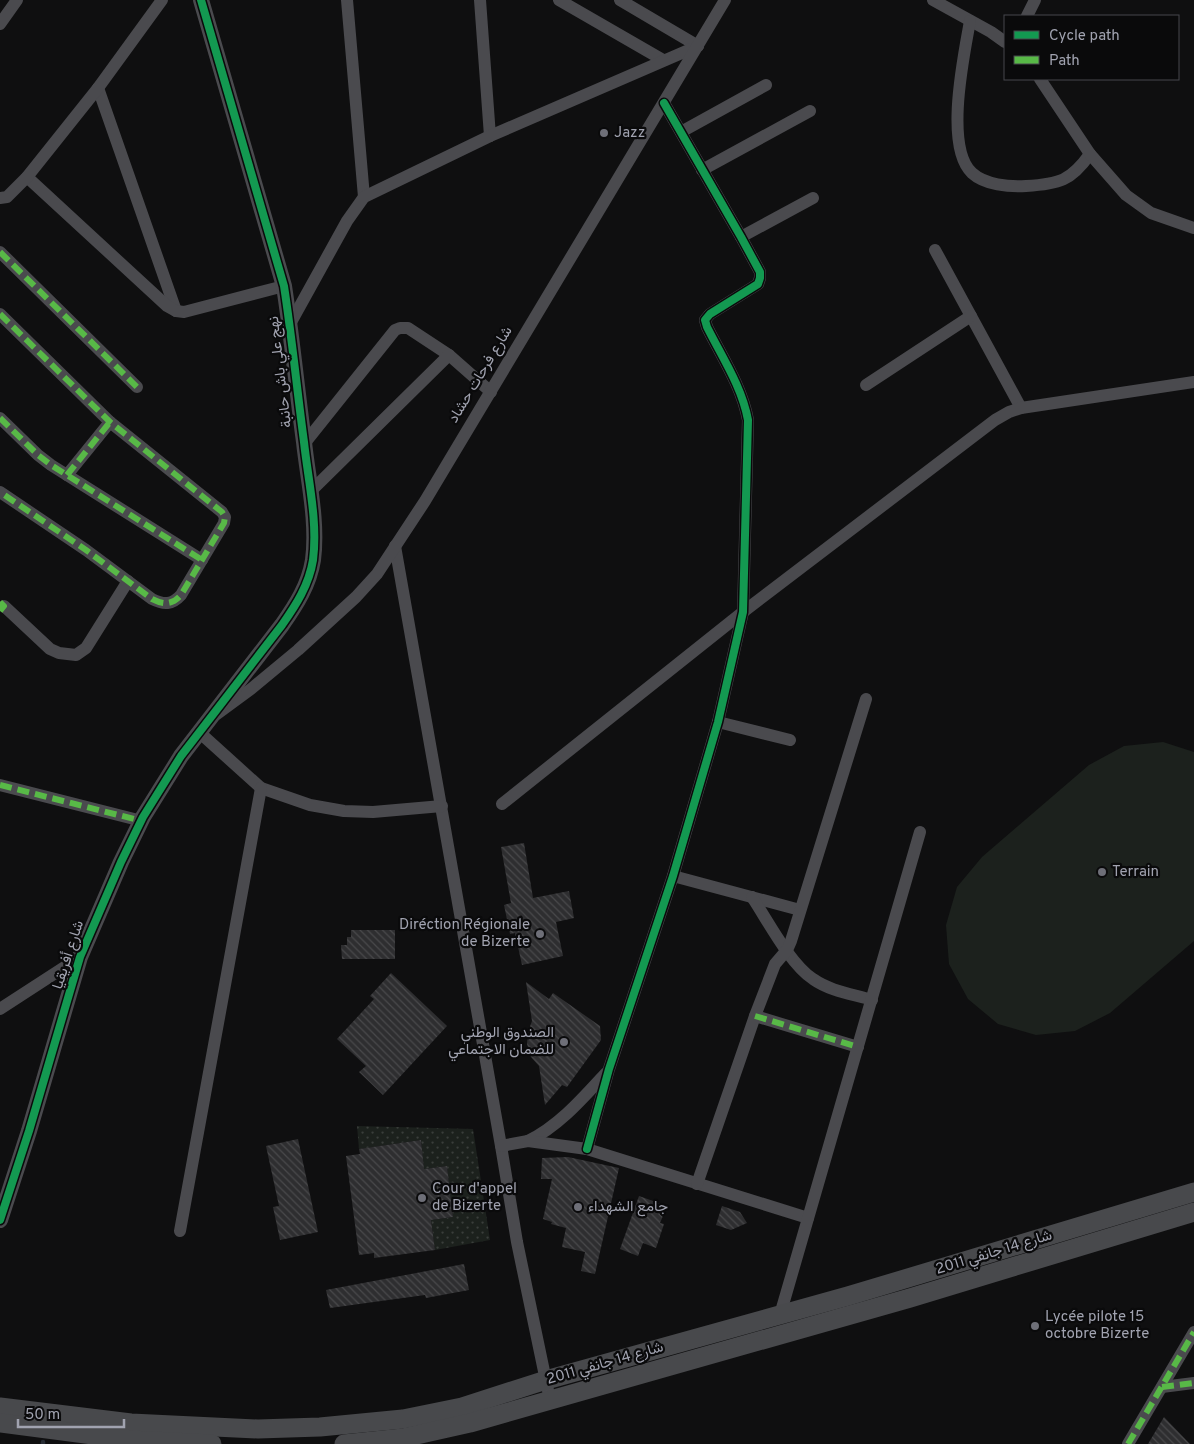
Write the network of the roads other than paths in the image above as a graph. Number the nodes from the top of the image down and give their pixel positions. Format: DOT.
graph roads {
  1 [pos="17,0"];
  2 [pos="162,0"];
  3 [pos="201,0"];
  4 [pos="347,0"];
  5 [pos="480,0"];
  6 [pos="559,0"];
  7 [pos="620,0"];
  8 [pos="725,0"];
  9 [pos="933,0"];
  10 [pos="1035,0"];
  11 [pos="1028,15"];
  12 [pos="970,21"];
  13 [pos="0,24"];
  14 [pos="1004,41"];
  15 [pos="698,46"];
  16 [pos="663,60"];
  17 [pos="1041,80"];
  18 [pos="766,85"];
  19 [pos="98,88"];
  20 [pos="664,103"];
  21 [pos="810,111"];
  22 [pos="681,132"];
  23 [pos="490,136"];
  24 [pos="1090,154"];
  25 [pos="702,170"];
  26 [pos="27,177"];
  27 [pos="364,197"];
  28 [pos="0,198"];
  29 [pos="813,198"];
  30 [pos="1194,228"];
  31 [pos="742,237"];
  32 [pos="935,250"];
  33 [pos="0,252"];
  34 [pos="284,286"];
  35 [pos="176,312"];
  36 [pos="0,314"];
  37 [pos="971,316"];
  38 [pos="290,324"];
  39 [pos="449,355"];
  40 [pos="1194,382"];
  41 [pos="866,385"];
  42 [pos="137,387"];
  43 [pos="491,392"];
  44 [pos="1021,408"];
  45 [pos="0,418"];
  46 [pos="110,422"];
  47 [pos="304,444"];
  48 [pos="67,475"];
  49 [pos="311,491"];
  50 [pos="0,492"];
  51 [pos="395,546"];
  52 [pos="202,560"];
  53 [pos="128,581"];
  54 [pos="1,606"];
  55 [pos="744,612"];
  56 [pos="866,699"];
  57 [pos="718,722"];
  58 [pos="204,726"];
  59 [pos="790,740"];
  60 [pos="0,785"];
  61 [pos="261,788"];
  62 [pos="502,804"];
  63 [pos="442,806"];
  64 [pos="142,821"];
  65 [pos="920,832"];
  66 [pos="674,876"];
  67 [pos="752,898"];
  68 [pos="800,910"];
  69 [pos="787,950"];
  70 [pos="80,957"];
  71 [pos="872,1000"];
  72 [pos="0,1009"];
  73 [pos="755,1016"];
  74 [pos="858,1047"];
  75 [pos="609,1069"];
  76 [pos="528,1142"];
  77 [pos="501,1146"];
  78 [pos="587,1149"];
  79 [pos="697,1184"];
  80 [pos="5,1191"];
  81 [pos="1194,1192"];
  82 [pos="1194,1212"];
  83 [pos="808,1218"];
  84 [pos="0,1220"];
  85 [pos="180,1231"];
  86 [pos="780,1315"];
  87 [pos="1194,1332"];
  88 [pos="546,1380"];
  89 [pos="1194,1383"];
  90 [pos="1162,1387"];
  91 [pos="550,1400"];
  92 [pos="0,1407"];
  93 [pos="0,1423"];
  94 [pos="212,1444"];
  95 [pos="344,1444"];
  96 [pos="1128,1444"];
  1 -- 13 [label="street"];
  2 -- 19 [label="street"];
  3 -- 34 [label="street, نهج علي باش حانبة"];
  4 -- 27 [label="street"];
  5 -- 23 [label="street"];
  6 -- 16 [label="street"];
  7 -- 15 [label="street"];
  8 -- 15 [label="street, شارع فرحات حشاد"];
  9 -- 12 [label="street"];
  10 -- 11 [label="street"];
  12 -- 14 [label="street"];
  12 -- 24 [label="street"];
  15 -- 16 [label="street"];
  15 -- 20 [label="street, شارع فرحات حشاد"];
  16 -- 23 [label="street"];
  17 -- 24 [label="street"];
  18 -- 22 [label="street"];
  19 -- 26 [label="street"];
  19 -- 35 [label="street"];
  20 -- 22 [label="street"];
  20 -- 43 [label="street, شارع فرحات حشاد"];
  21 -- 25 [label="street"];
  22 -- 25 [label="street"];
  23 -- 27 [label="street"];
  24 -- 30 [label="street"];
  25 -- 31 [label="street"];
  26 -- 28 [label="street"];
  26 -- 35 [label="street"];
  27 -- 38 [label="street"];
  29 -- 31 [label="street"];
  31 -- 55 [label="street"];
  32 -- 37 [label="street"];
  33 -- 42 [label="street"];
  34 -- 35 [label="street"];
  34 -- 38 [label="street, نهج علي باش حانبة"];
  36 -- 46 [label="street"];
  37 -- 41 [label="street"];
  37 -- 44 [label="street"];
  38 -- 47 [label="street, نهج علي باش حانبة"];
  39 -- 43 [label="street"];
  39 -- 47 [label="street"];
  39 -- 49 [label="street"];
  40 -- 44 [label="street"];
  43 -- 51 [label="street, شارع فرحات حشاد"];
  44 -- 55 [label="street"];
  45 -- 48 [label="street"];
  46 -- 48 [label="street"];
  46 -- 52 [label="street"];
  47 -- 49 [label="street, نهج علي باش حانبة"];
  48 -- 52 [label="street"];
  49 -- 58 [label="street, نهج علي باش حانبة"];
  50 -- 53 [label="street"];
  51 -- 58 [label="street, شارع فرحات حشاد"];
  51 -- 63 [label="street"];
  52 -- 53 [label="street"];
  53 -- 54 [label="street"];
  55 -- 57 [label="street"];
  55 -- 62 [label="street"];
  56 -- 68 [label="street"];
  57 -- 59 [label="street"];
  57 -- 66 [label="street"];
  58 -- 61 [label="street"];
  58 -- 64 [label="street, شارع أفريقيا"];
  60 -- 64 [label="street"];
  61 -- 63 [label="street"];
  61 -- 85 [label="street"];
  63 -- 77 [label="street"];
  64 -- 70 [label="street, شارع أفريقيا"];
  65 -- 71 [label="street"];
  66 -- 67 [label="street"];
  66 -- 75 [label="street"];
  67 -- 68 [label="street"];
  67 -- 69 [label="street"];
  68 -- 69 [label="street"];
  69 -- 71 [label="street"];
  69 -- 73 [label="street"];
  70 -- 72 [label="street"];
  70 -- 80 [label="street, شارع أفريقيا"];
  71 -- 74 [label="street"];
  73 -- 74 [label="street"];
  73 -- 79 [label="street"];
  74 -- 83 [label="street"];
  75 -- 76 [label="street"];
  75 -- 78 [label="street"];
  76 -- 77 [label="street"];
  76 -- 78 [label="street"];
  77 -- 88 [label="street"];
  78 -- 79 [label="street"];
  79 -- 83 [label="street"];
  80 -- 84 [label="street, شارع أفريقيا"];
  81 -- 86 [label="main road, شارع 14 جانفي 2011"];
  82 -- 91 [label="main road, شارع 14 جانفي 2011"];
  83 -- 86 [label="street"];
  86 -- 88 [label="main road, شارع 14 جانفي 2011"];
  87 -- 90 [label="street"];
  88 -- 91 [label="street"];
  88 -- 92 [label="main road, شارع 14 جانفي 2011"];
  89 -- 90 [label="street"];
  90 -- 96 [label="street"];
  91 -- 95 [label="main road, شارع 14 جانفي 2011"];
  93 -- 94 [label="main road"];
}
